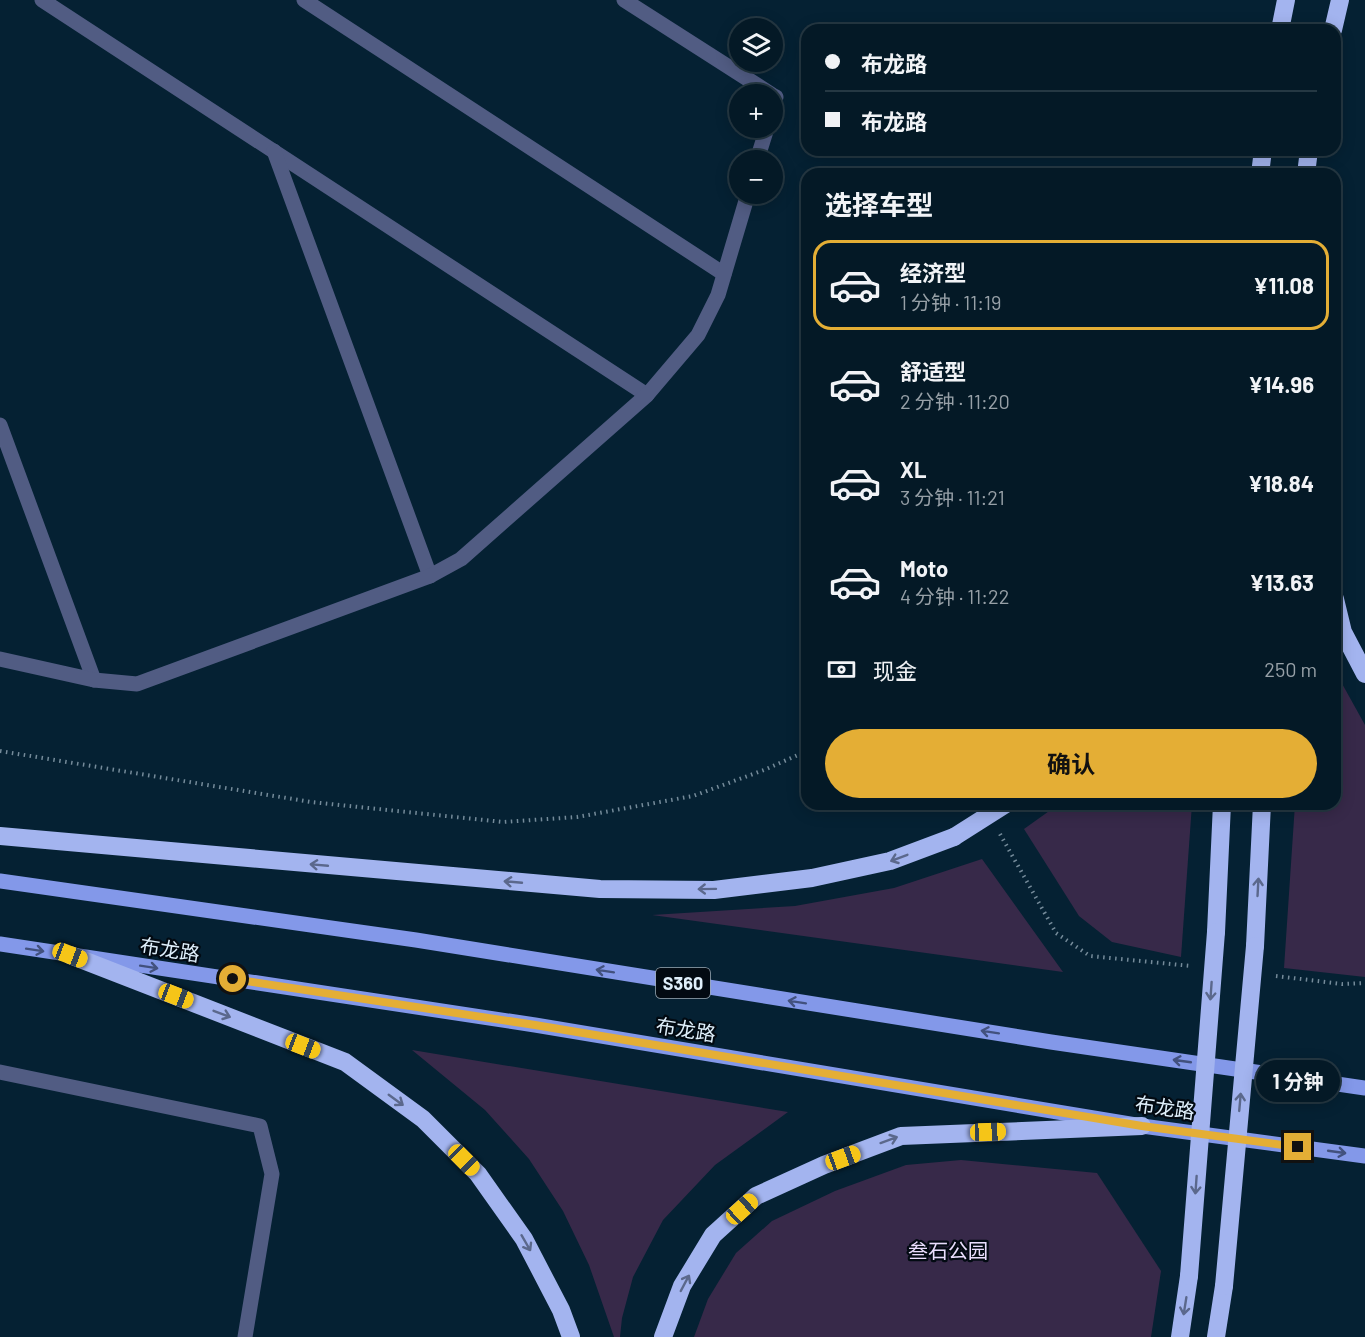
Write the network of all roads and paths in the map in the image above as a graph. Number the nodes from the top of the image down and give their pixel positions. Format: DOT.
graph roads {
  1 [pos="42,0"];
  2 [pos="304,0"];
  3 [pos="624,0"];
  4 [pos="1286,0"];
  5 [pos="1340,0"];
  6 [pos="1281,24"];
  7 [pos="1334,24"];
  8 [pos="755,84"];
  9 [pos="274,152"];
  10 [pos="745,204"];
  11 [pos="724,274"];
  12 [pos="647,395"];
  13 [pos="0,425"];
  14 [pos="430,576"];
  15 [pos="1341,624"];
  16 [pos="0,659"];
  17 [pos="1365,674"];
  18 [pos="94,680"];
  19 [pos="0,751"];
  20 [pos="801,754"];
  21 [pos="997,810"];
  22 [pos="1222,810"];
  23 [pos="1262,810"];
  24 [pos="999,833"];
  25 [pos="0,837"];
  26 [pos="0,881"];
  27 [pos="0,944"];
  28 [pos="70,955"];
  29 [pos="1202,967"];
  30 [pos="1272,975"];
  31 [pos="1365,983"];
  32 [pos="0,1072"];
  33 [pos="1365,1088"];
  34 [pos="1142,1126"];
  35 [pos="1365,1156"];
  36 [pos="245,1337"];
  37 [pos="571,1337"];
  38 [pos="663,1337"];
  39 [pos="1180,1337"];
  40 [pos="1216,1337"];
  1 -- 9 [label="street"];
  2 -- 11 [label="street"];
  3 -- 8 [label="street"];
  4 -- 6 [label="highway"];
  5 -- 7 [label="highway"];
  9 -- 12 [label="street"];
  9 -- 14 [label="street"];
  10 -- 11 [label="street"];
  11 -- 12 [label="street"];
  12 -- 14 [label="street"];
  13 -- 18 [label="street"];
  14 -- 18 [label="street"];
  15 -- 17 [label="highway"];
  16 -- 18 [label="street"];
  19 -- 20 [label="path"];
  21 -- 25 [label="highway, one-way, bridge"];
  22 -- 39 [label="highway, one-way, bridge"];
  40 -- 23 [label="highway, one-way, bridge"];
  24 -- 29 [label="path"];
  33 -- 26 [label="main road, S360, one-way"];
  27 -- 28 [label="main road, 布龙路, one-way"];
  28 -- 34 [label="main road, 布龙路, one-way"];
  28 -- 37 [label="highway, one-way"];
  30 -- 31 [label="path"];
  32 -- 36 [label="street"];
  34 -- 35 [label="main road, 布龙路, one-way"];
  38 -- 34 [label="highway, one-way"];
}
